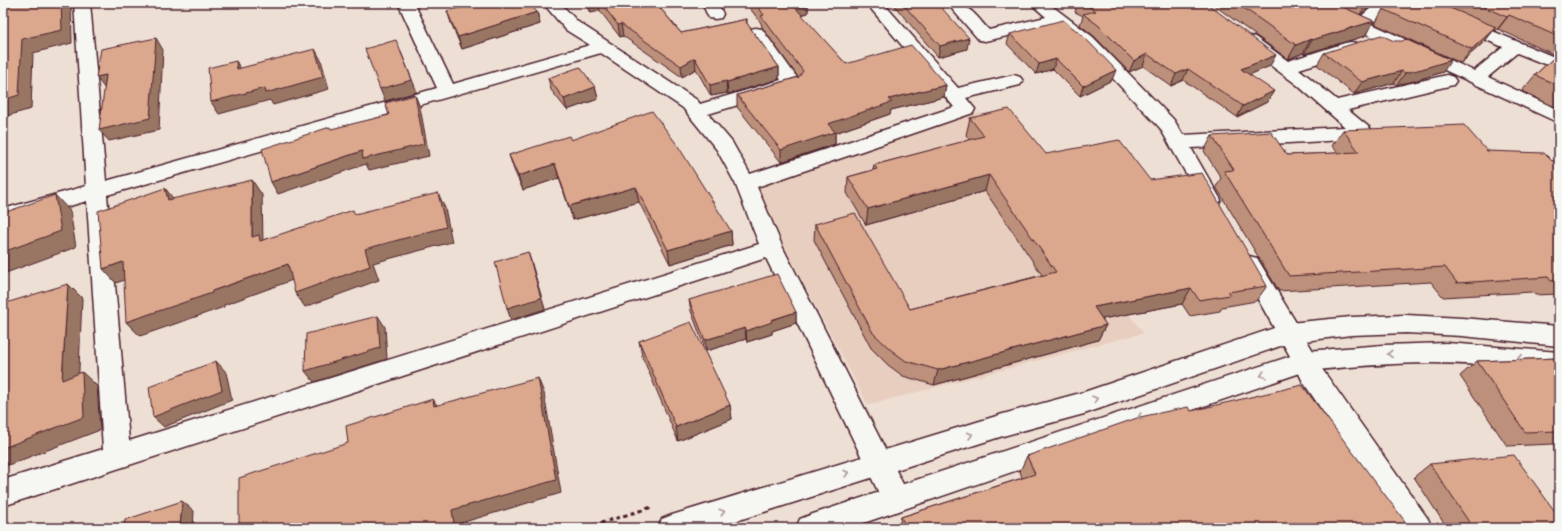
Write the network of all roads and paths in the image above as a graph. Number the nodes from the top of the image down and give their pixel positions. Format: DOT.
graph roads {
  1 [pos="82,3"];
  2 [pos="406,3"];
  3 [pos="551,3"];
  4 [pos="1038,3"];
  5 [pos="1312,3"];
  6 [pos="1387,3"];
  7 [pos="1412,3"];
  8 [pos="1454,3"];
  9 [pos="878,7"];
  10 [pos="960,9"];
  11 [pos="1441,15"];
  12 [pos="1059,19"];
  13 [pos="1361,25"];
  14 [pos="756,33"];
  15 [pos="1238,34"];
  16 [pos="1515,46"];
  17 [pos="603,47"];
  18 [pos="1559,65"];
  19 [pos="1285,68"];
  20 [pos="1476,78"];
  21 [pos="1014,81"];
  22 [pos="447,91"];
  23 [pos="953,95"];
  24 [pos="1333,107"];
  25 [pos="696,111"];
  26 [pos="1559,117"];
  27 [pos="1177,142"];
  28 [pos="745,183"];
  29 [pos="97,190"];
  30 [pos="3,217"];
  31 [pos="1221,217"];
  32 [pos="772,248"];
  33 [pos="1241,251"];
  34 [pos="1289,333"];
  35 [pos="1559,336"];
  36 [pos="1306,361"];
  37 [pos="1559,362"];
  38 [pos="118,456"];
  39 [pos="878,463"];
  40 [pos="3,493"];
  41 [pos="896,499"];
  42 [pos="672,528"];
  43 [pos="810,528"];
  44 [pos="1418,528"];
  1 -- 29 [label="street"];
  2 -- 22 [label="street"];
  3 -- 17 [label="street"];
  4 -- 12 [label="street"];
  5 -- 13 [label="street"];
  6 -- 13 [label="street"];
  7 -- 11 [label="street"];
  8 -- 11 [label="street"];
  9 -- 23 [label="street"];
  10 -- 12 [label="street"];
  11 -- 16 [label="street"];
  12 -- 27 [label="street"];
  13 -- 20 [label="street"];
  14 -- 25 [label="street"];
  15 -- 19 [label="street"];
  16 -- 18 [label="street"];
  16 -- 20 [label="street"];
  17 -- 22 [label="street"];
  17 -- 25 [label="street"];
  19 -- 24 [label="street"];
  19 -- 24 [label="street"];
  20 -- 26 [label="street"];
  21 -- 23 [label="street"];
  22 -- 29 [label="street"];
  23 -- 28 [label="street"];
  24 -- 27 [label="street"];
  25 -- 28 [label="street"];
  27 -- 31 [label="street"];
  28 -- 32 [label="street"];
  29 -- 30 [label="street"];
  29 -- 38 [label="street"];
  32 -- 38 [label="street"];
  32 -- 39 [label="street"];
  33 -- 34 [label="street"];
  34 -- 35 [label="street"];
  34 -- 36 [label="street"];
  39 -- 34 [label="street, one-way"];
  37 -- 36 [label="street, one-way"];
  36 -- 41 [label="street, one-way"];
  36 -- 44 [label="street"];
  38 -- 40 [label="street"];
  39 -- 41 [label="street"];
  42 -- 39 [label="street, one-way"];
  41 -- 43 [label="street"];
}
